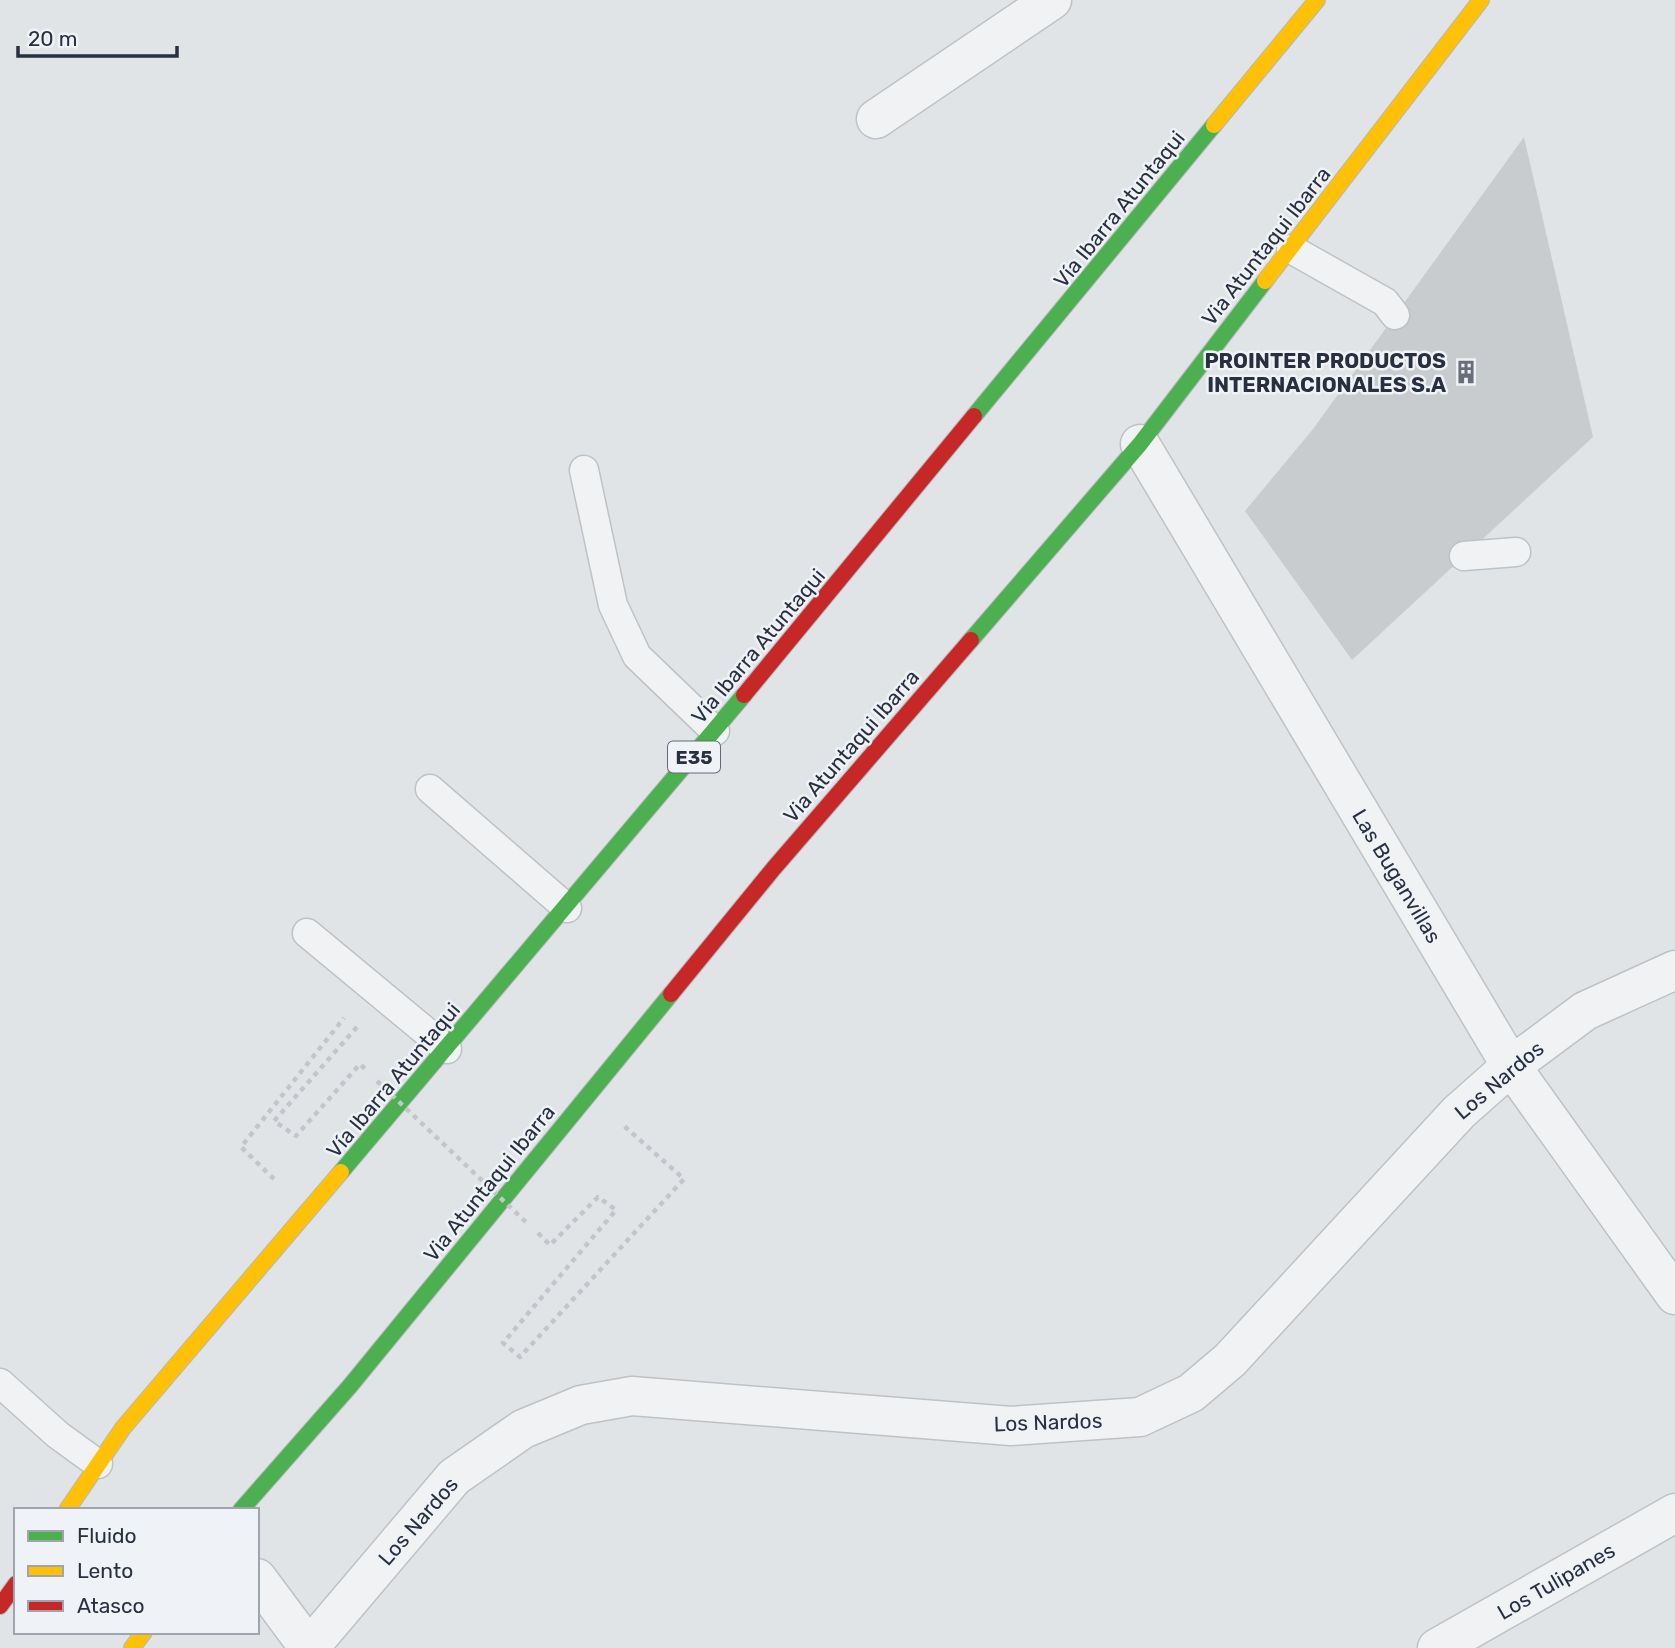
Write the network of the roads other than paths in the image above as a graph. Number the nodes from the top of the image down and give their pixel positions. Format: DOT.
graph roads {
  1 [pos="1052,0"];
  2 [pos="1317,0"];
  3 [pos="1481,0"];
  4 [pos="876,119"];
  5 [pos="1291,248"];
  6 [pos="1395,315"];
  7 [pos="1140,444"];
  8 [pos="584,470"];
  9 [pos="1516,552"];
  10 [pos="1464,556"];
  11 [pos="715,732"];
  12 [pos="430,789"];
  13 [pos="567,908"];
  14 [pos="307,933"];
  15 [pos="1675,970"];
  16 [pos="447,1049"];
  17 [pos="1511,1066"];
  18 [pos="1675,1294"];
  19 [pos="0,1383"];
  20 [pos="98,1464"];
  21 [pos="68,1508"];
  22 [pos="243,1508"];
  23 [pos="1675,1513"];
  24 [pos="259,1581"];
  25 [pos="14,1587"];
  26 [pos="0,1606"];
  27 [pos="309,1648"];
  28 [pos="1437,1648"];
  1 -- 4 [label="street"];
  2 -- 11 [label="highway, Vía Ibarra Atuntaqui / E35"];
  3 -- 5 [label="highway, Via Atuntaqui Ibarra"];
  5 -- 6 [label="lane"];
  5 -- 7 [label="highway, Via Atuntaqui Ibarra"];
  7 -- 17 [label="street, Las Buganvillas"];
  7 -- 22 [label="highway, Via Atuntaqui Ibarra"];
  8 -- 11 [label="lane"];
  9 -- 10 [label="lane"];
  11 -- 13 [label="highway, Vía Ibarra Atuntaqui / E35"];
  12 -- 13 [label="lane"];
  13 -- 16 [label="highway, Vía Ibarra Atuntaqui / E35"];
  14 -- 16 [label="lane"];
  15 -- 17 [label="street, Los Nardos"];
  16 -- 20 [label="highway, Vía Ibarra Atuntaqui / E35"];
  17 -- 18 [label="street, Las Buganvillas"];
  17 -- 27 [label="street, Los Nardos"];
  19 -- 20 [label="lane"];
  20 -- 21 [label="highway, Vía Ibarra Atuntaqui / E35"];
  23 -- 28 [label="street, Los Tulipanes"];
  24 -- 27 [label="street"];
  25 -- 26 [label="highway"];
}
